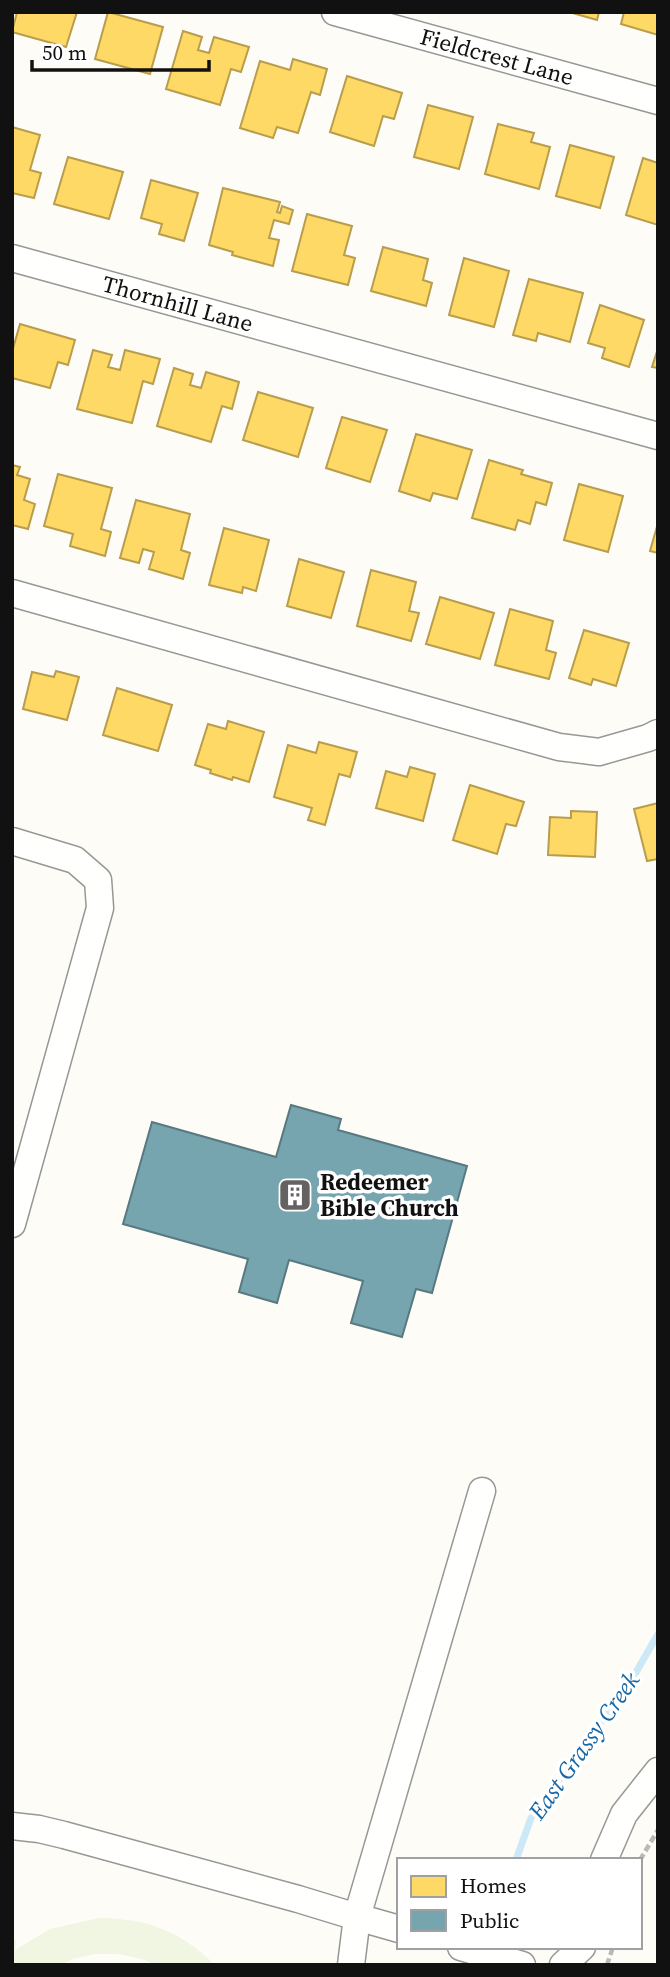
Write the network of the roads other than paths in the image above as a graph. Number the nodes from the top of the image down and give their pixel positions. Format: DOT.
graph roads {
  1 [pos="335,12"];
  2 [pos="658,102"];
  3 [pos="12,258"];
  4 [pos="658,436"];
  5 [pos="12,593"];
  6 [pos="658,733"];
  7 [pos="12,841"];
  8 [pos="12,1223"];
  9 [pos="482,1491"];
  10 [pos="658,1771"];
  11 [pos="12,1826"];
  12 [pos="605,1858"];
  13 [pos="357,1917"];
  14 [pos="397,1928"];
  15 [pos="468,1949"];
  16 [pos="580,1949"];
  17 [pos="351,1965"];
  18 [pos="522,1965"];
  19 [pos="563,1965"];
  1 -- 2 [label="street, Fieldcrest Lane"];
  3 -- 4 [label="street, Thornhill Lane"];
  5 -- 6 [label="street"];
  7 -- 8 [label="street"];
  9 -- 13 [label="street"];
  10 -- 12 [label="street"];
  11 -- 13 [label="street"];
  13 -- 14 [label="street"];
  13 -- 17 [label="street"];
  15 -- 18 [label="street"];
  16 -- 19 [label="street"];
}
